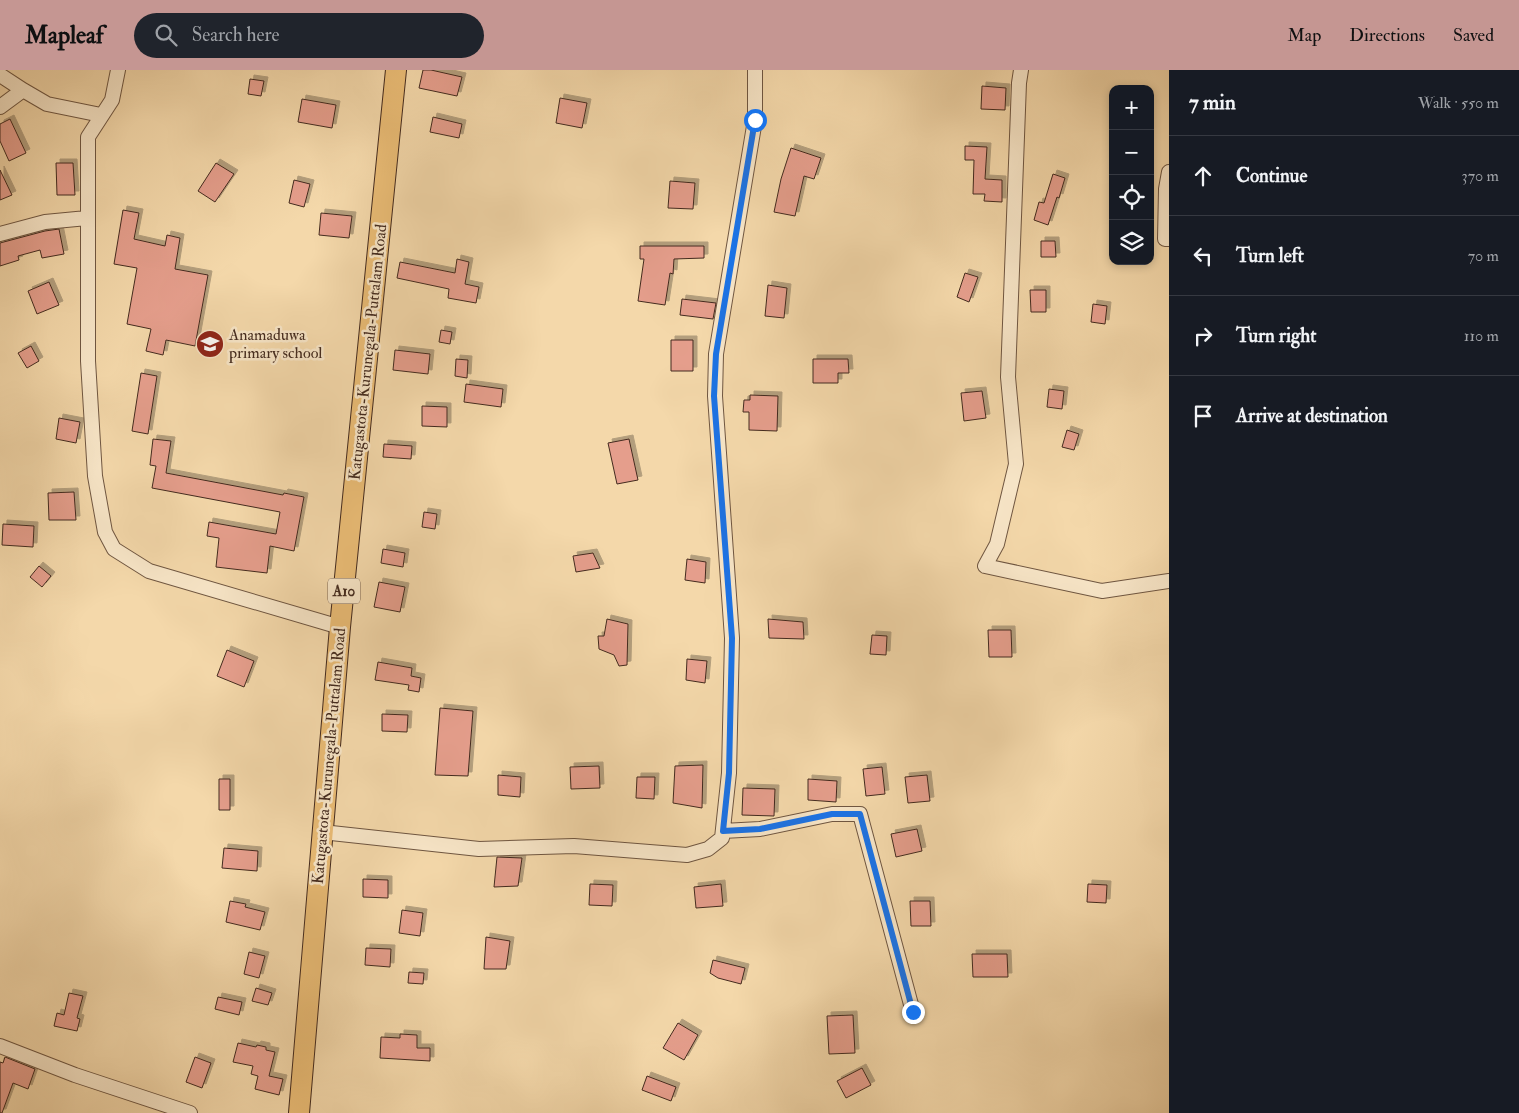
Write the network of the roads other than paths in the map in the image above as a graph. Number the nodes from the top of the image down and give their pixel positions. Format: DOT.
graph roads {
  1 [pos="118,70"];
  2 [pos="396,70"];
  3 [pos="755,70"];
  4 [pos="1021,70"];
  5 [pos="0,75"];
  6 [pos="23,90"];
  7 [pos="0,107"];
  8 [pos="101,115"];
  9 [pos="1169,172"];
  10 [pos="87,218"];
  11 [pos="0,234"];
  12 [pos="1169,239"];
  13 [pos="1169,581"];
  14 [pos="340,627"];
  15 [pos="723,831"];
  16 [pos="322,832"];
  17 [pos="913,1012"];
  18 [pos="0,1046"];
  19 [pos="190,1113"];
  20 [pos="299,1113"];
  1 -- 8 [label="street"];
  2 -- 14 [label="highway, Katugastota-Kurunegala-Puttalam Road / A10"];
  3 -- 15 [label="street"];
  4 -- 13 [label="street"];
  5 -- 6 [label="street"];
  6 -- 7 [label="street"];
  6 -- 8 [label="street"];
  8 -- 10 [label="street"];
  9 -- 12 [label="street"];
  10 -- 11 [label="street"];
  10 -- 14 [label="street"];
  14 -- 16 [label="highway, Katugastota-Kurunegala-Puttalam Road / A10"];
  15 -- 16 [label="street"];
  15 -- 17 [label="street"];
  16 -- 20 [label="highway, Katugastota-Kurunegala-Puttalam Road / A10"];
  18 -- 19 [label="street"];
}
